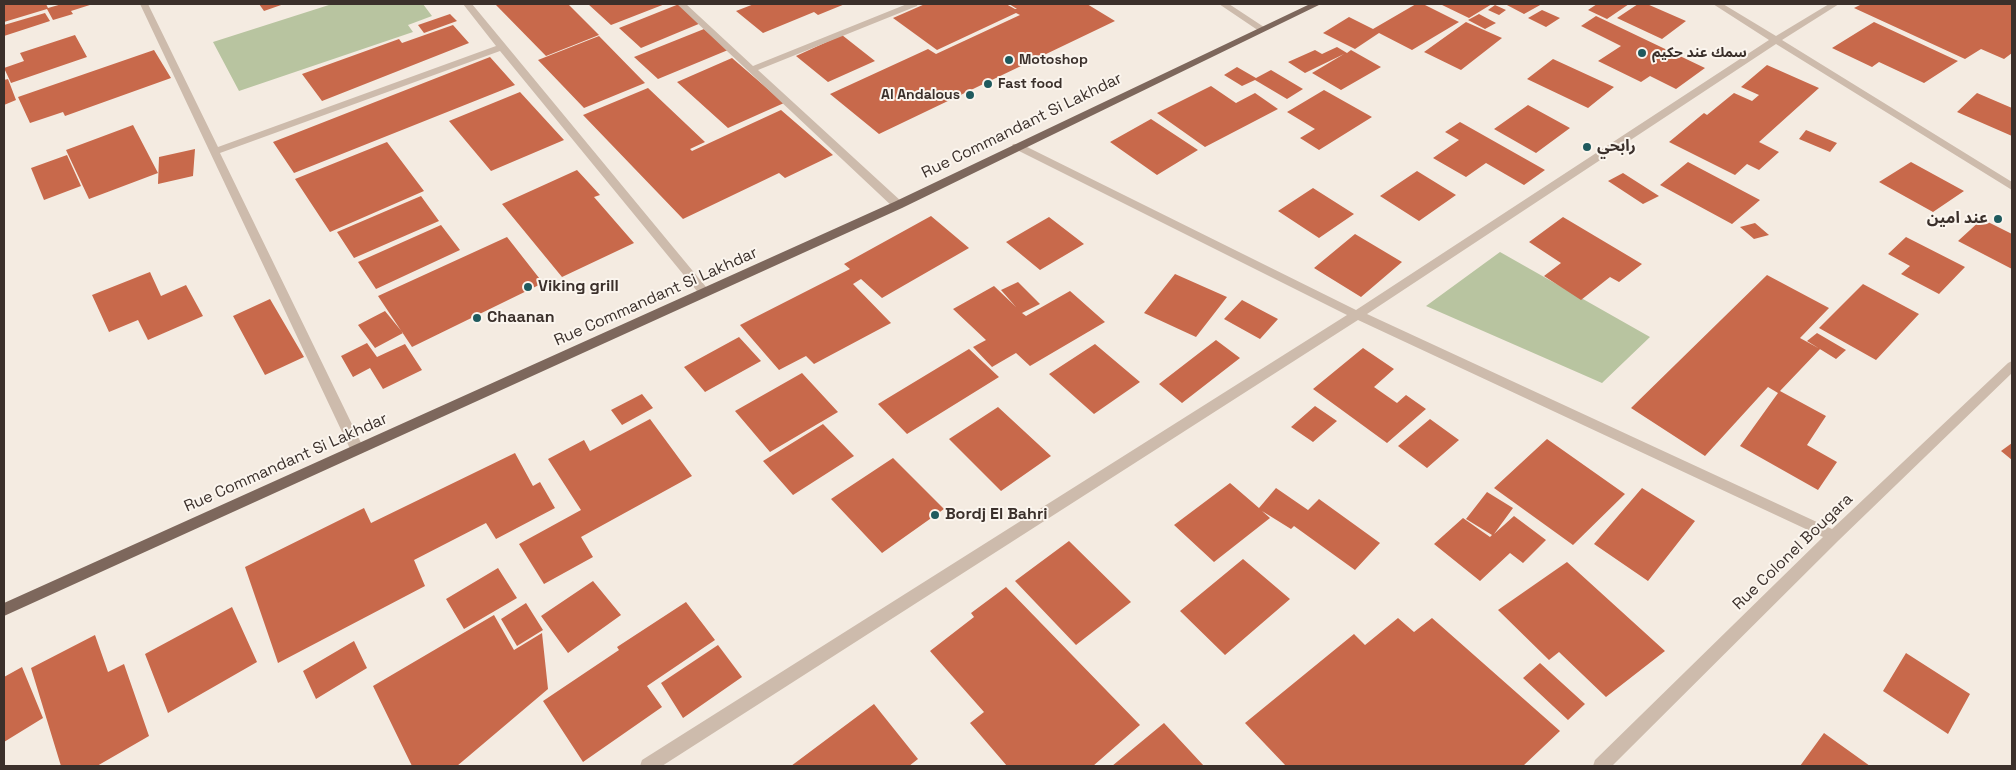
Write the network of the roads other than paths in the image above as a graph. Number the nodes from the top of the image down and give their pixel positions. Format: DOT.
graph roads {
  1 [pos="144,4"];
  2 [pos="467,4"];
  3 [pos="681,4"];
  4 [pos="914,4"];
  5 [pos="1223,4"];
  6 [pos="1317,4"];
  7 [pos="1717,4"];
  8 [pos="1835,4"];
  9 [pos="1262,29"];
  10 [pos="1776,40"];
  11 [pos="502,47"];
  12 [pos="751,70"];
  13 [pos="1017,146"];
  14 [pos="216,151"];
  15 [pos="2012,187"];
  16 [pos="898,205"];
  17 [pos="705,293"];
  18 [pos="1357,315"];
  19 [pos="2012,366"];
  20 [pos="357,448"];
  21 [pos="1834,536"];
  22 [pos="4,610"];
  23 [pos="648,766"];
  24 [pos="1601,766"];
  1 -- 14 [label="street"];
  2 -- 11 [label="street"];
  3 -- 12 [label="street"];
  4 -- 12 [label="street"];
  5 -- 9 [label="street"];
  6 -- 9 [label="main road, Rue Commandant Si Lakhdar"];
  7 -- 10 [label="street"];
  8 -- 10 [label="street"];
  9 -- 13 [label="main road, Rue Commandant Si Lakhdar"];
  10 -- 15 [label="street"];
  10 -- 18 [label="street"];
  11 -- 14 [label="street"];
  11 -- 17 [label="street"];
  12 -- 16 [label="street"];
  13 -- 16 [label="main road, Rue Commandant Si Lakhdar"];
  13 -- 18 [label="street"];
  14 -- 20 [label="street"];
  16 -- 17 [label="main road, Rue Commandant Si Lakhdar"];
  17 -- 20 [label="main road, Rue Commandant Si Lakhdar"];
  18 -- 21 [label="street"];
  18 -- 23 [label="street"];
  19 -- 21 [label="street, Rue Colonel Bougara"];
  20 -- 22 [label="main road, Rue Commandant Si Lakhdar"];
  21 -- 24 [label="street, Rue Colonel Bougara"];
}
